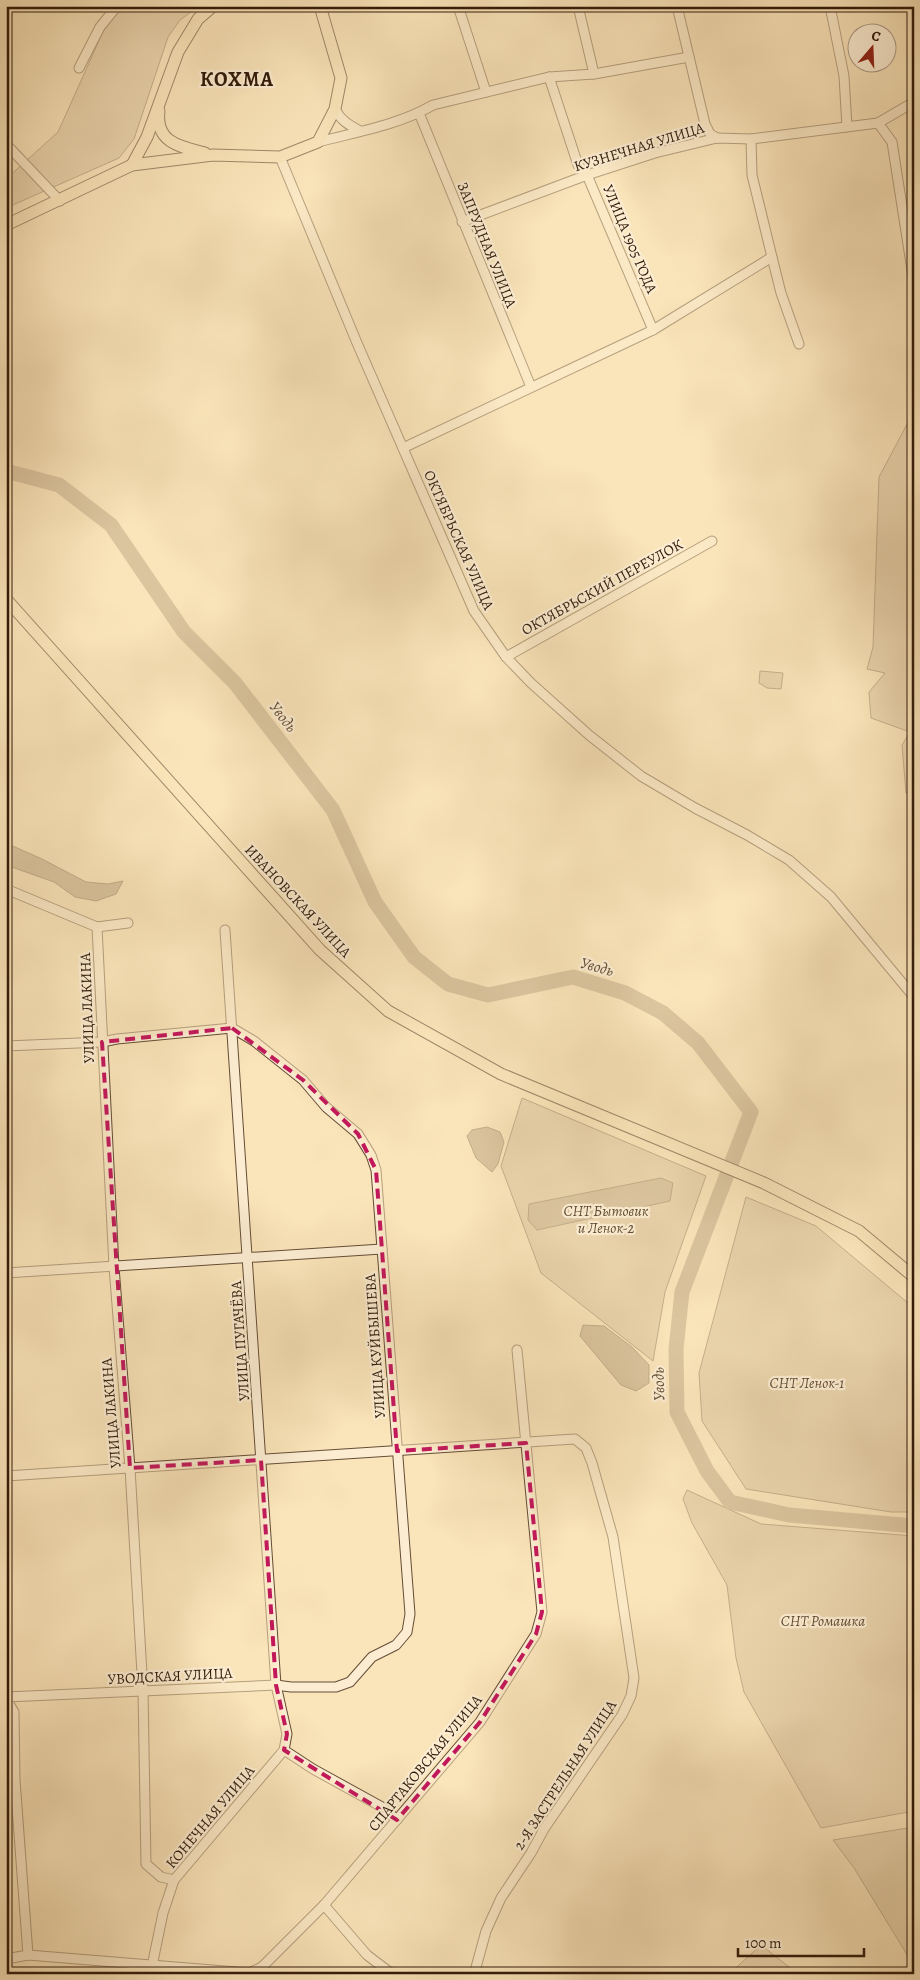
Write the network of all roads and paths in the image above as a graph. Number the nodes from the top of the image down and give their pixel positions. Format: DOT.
graph roads {
  1 [pos="117,6"];
  2 [pos="214,6"];
  3 [pos="320,6"];
  4 [pos="458,6"];
  5 [pos="578,6"];
  6 [pos="677,6"];
  7 [pos="830,6"];
  8 [pos="689,57"];
  9 [pos="80,68"];
  10 [pos="594,74"];
  11 [pos="549,77"];
  12 [pos="486,92"];
  13 [pos="914,102"];
  14 [pos="159,105"];
  15 [pos="335,109"];
  16 [pos="419,113"];
  17 [pos="878,123"];
  18 [pos="847,127"];
  19 [pos="360,131"];
  20 [pos="717,138"];
  21 [pos="751,139"];
  22 [pos="318,142"];
  23 [pos="6,144"];
  24 [pos="213,155"];
  25 [pos="280,158"];
  26 [pos="132,165"];
  27 [pos="588,175"];
  28 [pos="60,201"];
  29 [pos="462,222"];
  30 [pos="6,225"];
  31 [pos="772,257"];
  32 [pos="914,283"];
  33 [pos="653,330"];
  34 [pos="800,344"];
  35 [pos="531,387"];
  36 [pos="403,448"];
  37 [pos="712,541"];
  38 [pos="6,599"];
  39 [pos="506,657"];
  40 [pos="6,889"];
  41 [pos="128,923"];
  42 [pos="97,927"];
  43 [pos="224,930"];
  44 [pos="914,997"];
  45 [pos="232,1028"];
  46 [pos="102,1042"];
  47 [pos="6,1046"];
  48 [pos="382,1249"];
  49 [pos="248,1257"];
  50 [pos="114,1267"];
  51 [pos="6,1273"];
  52 [pos="914,1277"];
  53 [pos="517,1350"];
  54 [pos="526,1443"];
  55 [pos="397,1451"];
  56 [pos="261,1460"];
  57 [pos="130,1468"];
  58 [pos="6,1476"];
  59 [pos="276,1685"];
  60 [pos="336,1687"];
  61 [pos="143,1691"];
  62 [pos="6,1698"];
  63 [pos="284,1750"];
  64 [pos="397,1820"];
  65 [pos="174,1880"];
  66 [pos="324,1905"];
  67 [pos="28,1955"];
  68 [pos="6,1959"];
  69 [pos="152,1966"];
  70 [pos="249,1973"];
  71 [pos="392,1974"];
  72 [pos="472,1974"];
  1 -- 9 [label="street"];
  2 -- 14 [label="main road"];
  3 -- 15 [label="main road"];
  4 -- 12 [label="street"];
  5 -- 10 [label="street"];
  6 -- 8 [label="street"];
  7 -- 18 [label="street"];
  8 -- 10 [label="street"];
  8 -- 20 [label="street"];
  10 -- 11 [label="street"];
  11 -- 12 [label="street"];
  11 -- 27 [label="street, УЛИЦА 1905 ГОДА"];
  12 -- 16 [label="street"];
  13 -- 17 [label="street, КУЗНЕЧНАЯ УЛИЦА"];
  14 -- 24 [label="main road"];
  14 -- 26 [label="main road"];
  15 -- 19 [label="street"];
  15 -- 22 [label="main road"];
  16 -- 19 [label="street"];
  16 -- 29 [label="street, ЗАПРУДНАЯ УЛИЦА"];
  17 -- 18 [label="street, КУЗНЕЧНАЯ УЛИЦА"];
  17 -- 32 [label="street"];
  18 -- 21 [label="street, КУЗНЕЧНАЯ УЛИЦА"];
  19 -- 22 [label="street"];
  20 -- 21 [label="street, КУЗНЕЧНАЯ УЛИЦА"];
  20 -- 27 [label="street, КУЗНЕЧНАЯ УЛИЦА"];
  21 -- 31 [label="street"];
  22 -- 25 [label="main road"];
  23 -- 28 [label="street"];
  24 -- 25 [label="main road"];
  24 -- 26 [label="main road"];
  25 -- 36 [label="street, ОКТЯБРЬСКАЯ УЛИЦА"];
  26 -- 28 [label="main road"];
  27 -- 29 [label="street, КУЗНЕЧНАЯ УЛИЦА"];
  27 -- 33 [label="street, УЛИЦА 1905 ГОДА"];
  28 -- 30 [label="main road"];
  29 -- 35 [label="street, ЗАПРУДНАЯ УЛИЦА"];
  31 -- 33 [label="street"];
  31 -- 34 [label="street"];
  33 -- 35 [label="street"];
  35 -- 36 [label="street"];
  36 -- 39 [label="street, ОКТЯБРЬСКАЯ УЛИЦА"];
  37 -- 39 [label="street, ОКТЯБРЬСКИЙ ПЕРЕУЛОК"];
  38 -- 52 [label="main road, ИВАНОВСКАЯ УЛИЦА"];
  39 -- 44 [label="street, ОКТЯБРЬСКАЯ УЛИЦА"];
  40 -- 42 [label="street"];
  41 -- 42 [label="street"];
  42 -- 46 [label="street, УЛИЦА ЛАКИНА"];
  43 -- 45 [label="street, УЛИЦА ПУГАЧЁВА"];
  45 -- 46 [label="street"];
  45 -- 48 [label="street, УЛИЦА КУЙБЫШЕВА"];
  45 -- 49 [label="street, УЛИЦА ПУГАЧЁВА"];
  46 -- 47 [label="street"];
  46 -- 50 [label="street, УЛИЦА ЛАКИНА"];
  48 -- 49 [label="street"];
  48 -- 55 [label="street, УЛИЦА КУЙБЫШЕВА"];
  49 -- 50 [label="street"];
  49 -- 56 [label="street, УЛИЦА ПУГАЧЁВА"];
  50 -- 51 [label="street"];
  50 -- 57 [label="street, УЛИЦА ЛАКИНА"];
  53 -- 54 [label="street, СПАРТАКОВСКАЯ УЛИЦА"];
  54 -- 55 [label="street"];
  54 -- 64 [label="street, СПАРТАКОВСКАЯ УЛИЦА"];
  54 -- 72 [label="street, 2-Я ЗАСТРЕЛЬНАЯ УЛИЦА"];
  55 -- 56 [label="street"];
  55 -- 60 [label="street, УЛИЦА КУЙБЫШЕВА"];
  56 -- 57 [label="street"];
  56 -- 59 [label="street, УЛИЦА ПУГАЧЁВА"];
  57 -- 58 [label="street"];
  57 -- 61 [label="street, УЛИЦА ЛАКИНА"];
  59 -- 60 [label="street, УВОДСКАЯ УЛИЦА"];
  59 -- 61 [label="street, УВОДСКАЯ УЛИЦА"];
  59 -- 63 [label="street, УЛИЦА ПУГАЧЁВА"];
  61 -- 62 [label="street, УВОДСКАЯ УЛИЦА"];
  61 -- 65 [label="street, УЛИЦА ЛАКИНА"];
  62 -- 67 [label="street"];
  63 -- 64 [label="street"];
  63 -- 65 [label="street, КОНЕЧНАЯ УЛИЦА"];
  64 -- 66 [label="street, СПАРТАКОВСКАЯ УЛИЦА"];
  65 -- 69 [label="street, КОНЕЧНАЯ УЛИЦА"];
  66 -- 70 [label="street, СПАРТАКОВСКАЯ УЛИЦА"];
  66 -- 71 [label="street"];
  67 -- 68 [label="street"];
  67 -- 69 [label="street"];
  69 -- 70 [label="street"];
}
